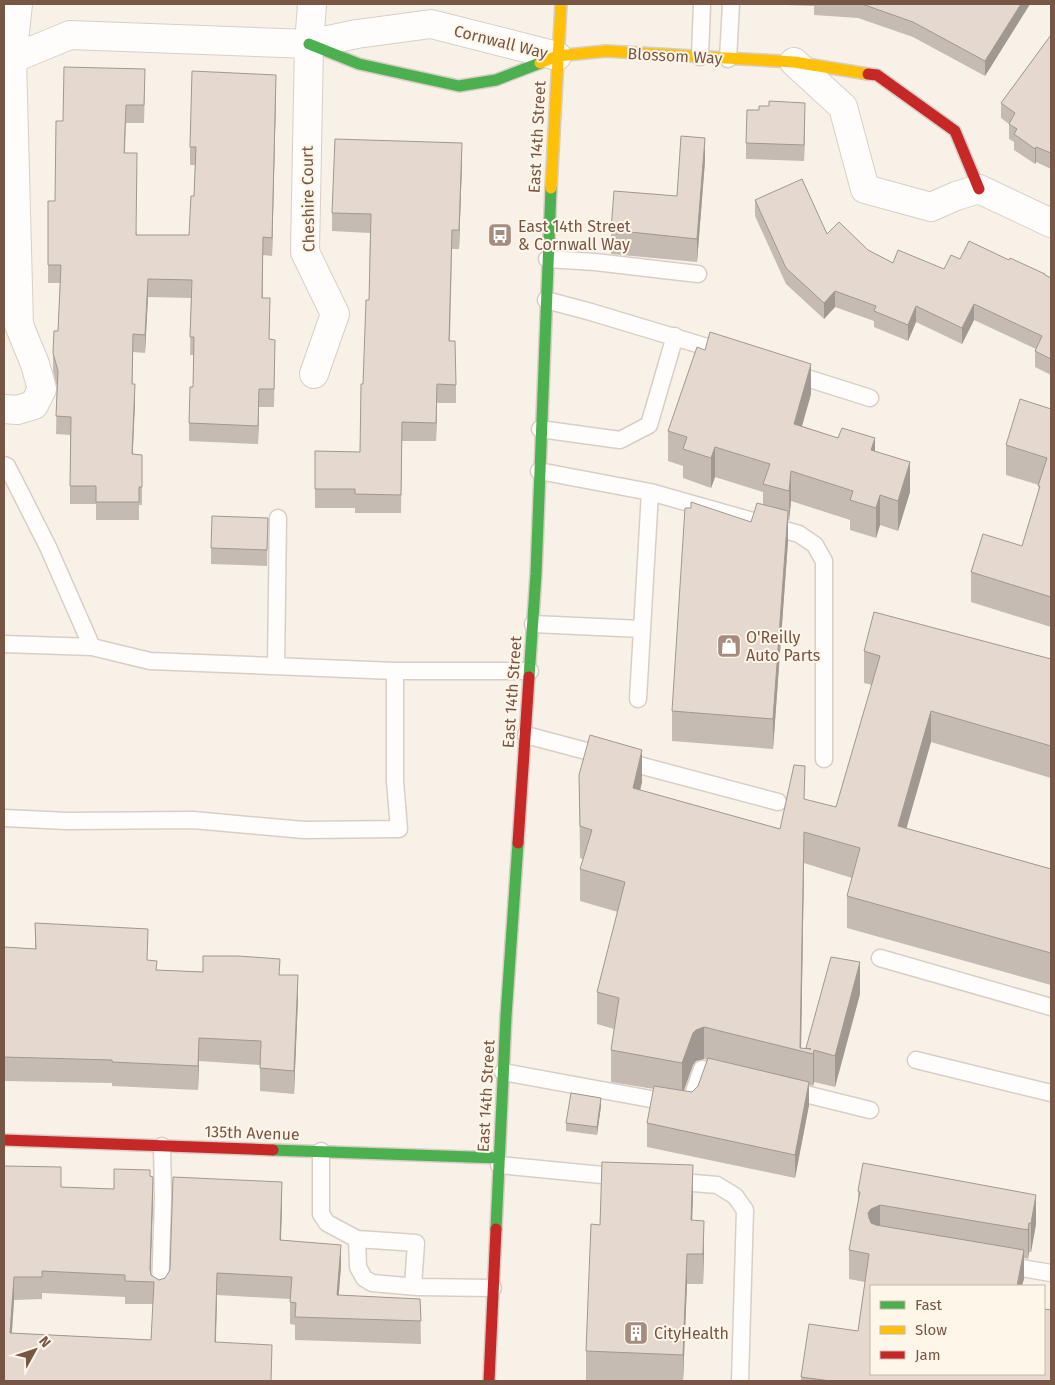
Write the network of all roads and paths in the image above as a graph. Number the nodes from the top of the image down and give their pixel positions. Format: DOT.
graph roads {
  1 [pos="18,4"];
  2 [pos="312,4"];
  3 [pos="561,4"];
  4 [pos="702,4"];
  5 [pos="731,4"];
  6 [pos="309,44"];
  7 [pos="557,56"];
  8 [pos="700,57"];
  9 [pos="8,59"];
  10 [pos="728,59"];
  11 [pos="794,62"];
  12 [pos="980,189"];
  13 [pos="1051,223"];
  14 [pos="548,258"];
  15 [pos="698,274"];
  16 [pos="546,300"];
  17 [pos="11,336"];
  18 [pos="674,336"];
  19 [pos="740,357"];
  20 [pos="777,369"];
  21 [pos="314,374"];
  22 [pos="870,398"];
  23 [pos="4,409"];
  24 [pos="540,429"];
  25 [pos="4,465"];
  26 [pos="539,471"];
  27 [pos="650,492"];
  28 [pos="278,518"];
  29 [pos="533,624"];
  30 [pos="642,629"];
  31 [pos="4,644"];
  32 [pos="92,647"];
  33 [pos="276,666"];
  34 [pos="394,671"];
  35 [pos="530,671"];
  36 [pos="638,699"];
  37 [pos="526,735"];
  38 [pos="824,759"];
  39 [pos="778,802"];
  40 [pos="4,818"];
  41 [pos="880,958"];
  42 [pos="1051,1007"];
  43 [pos="916,1060"];
  44 [pos="503,1072"];
  45 [pos="740,1078"];
  46 [pos="777,1087"];
  47 [pos="1051,1093"];
  48 [pos="870,1110"];
  49 [pos="4,1140"];
  50 [pos="162,1146"];
  51 [pos="321,1151"];
  52 [pos="499,1161"];
  53 [pos="638,1178"];
  54 [pos="658,1180"];
  55 [pos="357,1239"];
  56 [pos="984,1262"];
  57 [pos="1051,1273"];
  58 [pos="413,1286"];
  59 [pos="493,1288"];
  60 [pos="160,1292"];
  61 [pos="489,1381"];
  62 [pos="740,1381"];
  1 -- 9 [label="street"];
  2 -- 6 [label="street, Cheshire Court"];
  3 -- 7 [label="main road, East 14th Street"];
  4 -- 8 [label="lane"];
  5 -- 10 [label="lane"];
  6 -- 7 [label="street, Cornwall Way"];
  6 -- 7 [label="main road, Cornwall Way"];
  6 -- 9 [label="street, Cornwall Way"];
  6 -- 21 [label="street, Cheshire Court"];
  7 -- 8 [label="main road, Blossom Way"];
  7 -- 14 [label="main road, East 14th Street"];
  8 -- 10 [label="main road, Blossom Way"];
  9 -- 17 [label="street"];
  10 -- 11 [label="main road, Blossom Way"];
  11 -- 12 [label="main road, Blossom Way"];
  11 -- 12 [label="street"];
  12 -- 13 [label="street"];
  14 -- 15 [label="lane"];
  14 -- 16 [label="main road, East 14th Street"];
  16 -- 18 [label="lane"];
  16 -- 24 [label="main road, East 14th Street"];
  17 -- 23 [label="street"];
  18 -- 19 [label="lane"];
  18 -- 24 [label="lane"];
  20 -- 22 [label="lane"];
  24 -- 26 [label="main road, East 14th Street"];
  25 -- 32 [label="lane"];
  26 -- 27 [label="lane"];
  26 -- 29 [label="main road, East 14th Street"];
  27 -- 30 [label="lane"];
  27 -- 38 [label="lane"];
  28 -- 33 [label="lane"];
  29 -- 30 [label="lane"];
  29 -- 35 [label="main road, East 14th Street"];
  30 -- 36 [label="lane"];
  31 -- 32 [label="lane"];
  32 -- 33 [label="lane"];
  33 -- 34 [label="lane"];
  34 -- 35 [label="lane"];
  34 -- 40 [label="lane"];
  35 -- 37 [label="main road, East 14th Street"];
  37 -- 39 [label="lane"];
  37 -- 44 [label="main road, East 14th Street"];
  41 -- 42 [label="lane"];
  43 -- 47 [label="lane"];
  44 -- 45 [label="lane"];
  44 -- 52 [label="main road, East 14th Street"];
  46 -- 48 [label="lane"];
  49 -- 50 [label="main road, 135th Avenue"];
  50 -- 51 [label="main road, 135th Avenue"];
  50 -- 60 [label="lane"];
  51 -- 52 [label="main road, 135th Avenue"];
  51 -- 55 [label="lane"];
  52 -- 53 [label="lane"];
  52 -- 59 [label="main road, East 14th Street"];
  54 -- 62 [label="lane"];
  55 -- 58 [label="lane"];
  55 -- 58 [label="lane"];
  56 -- 57 [label="lane"];
  58 -- 59 [label="lane"];
  59 -- 61 [label="main road, East 14th Street"];
}
